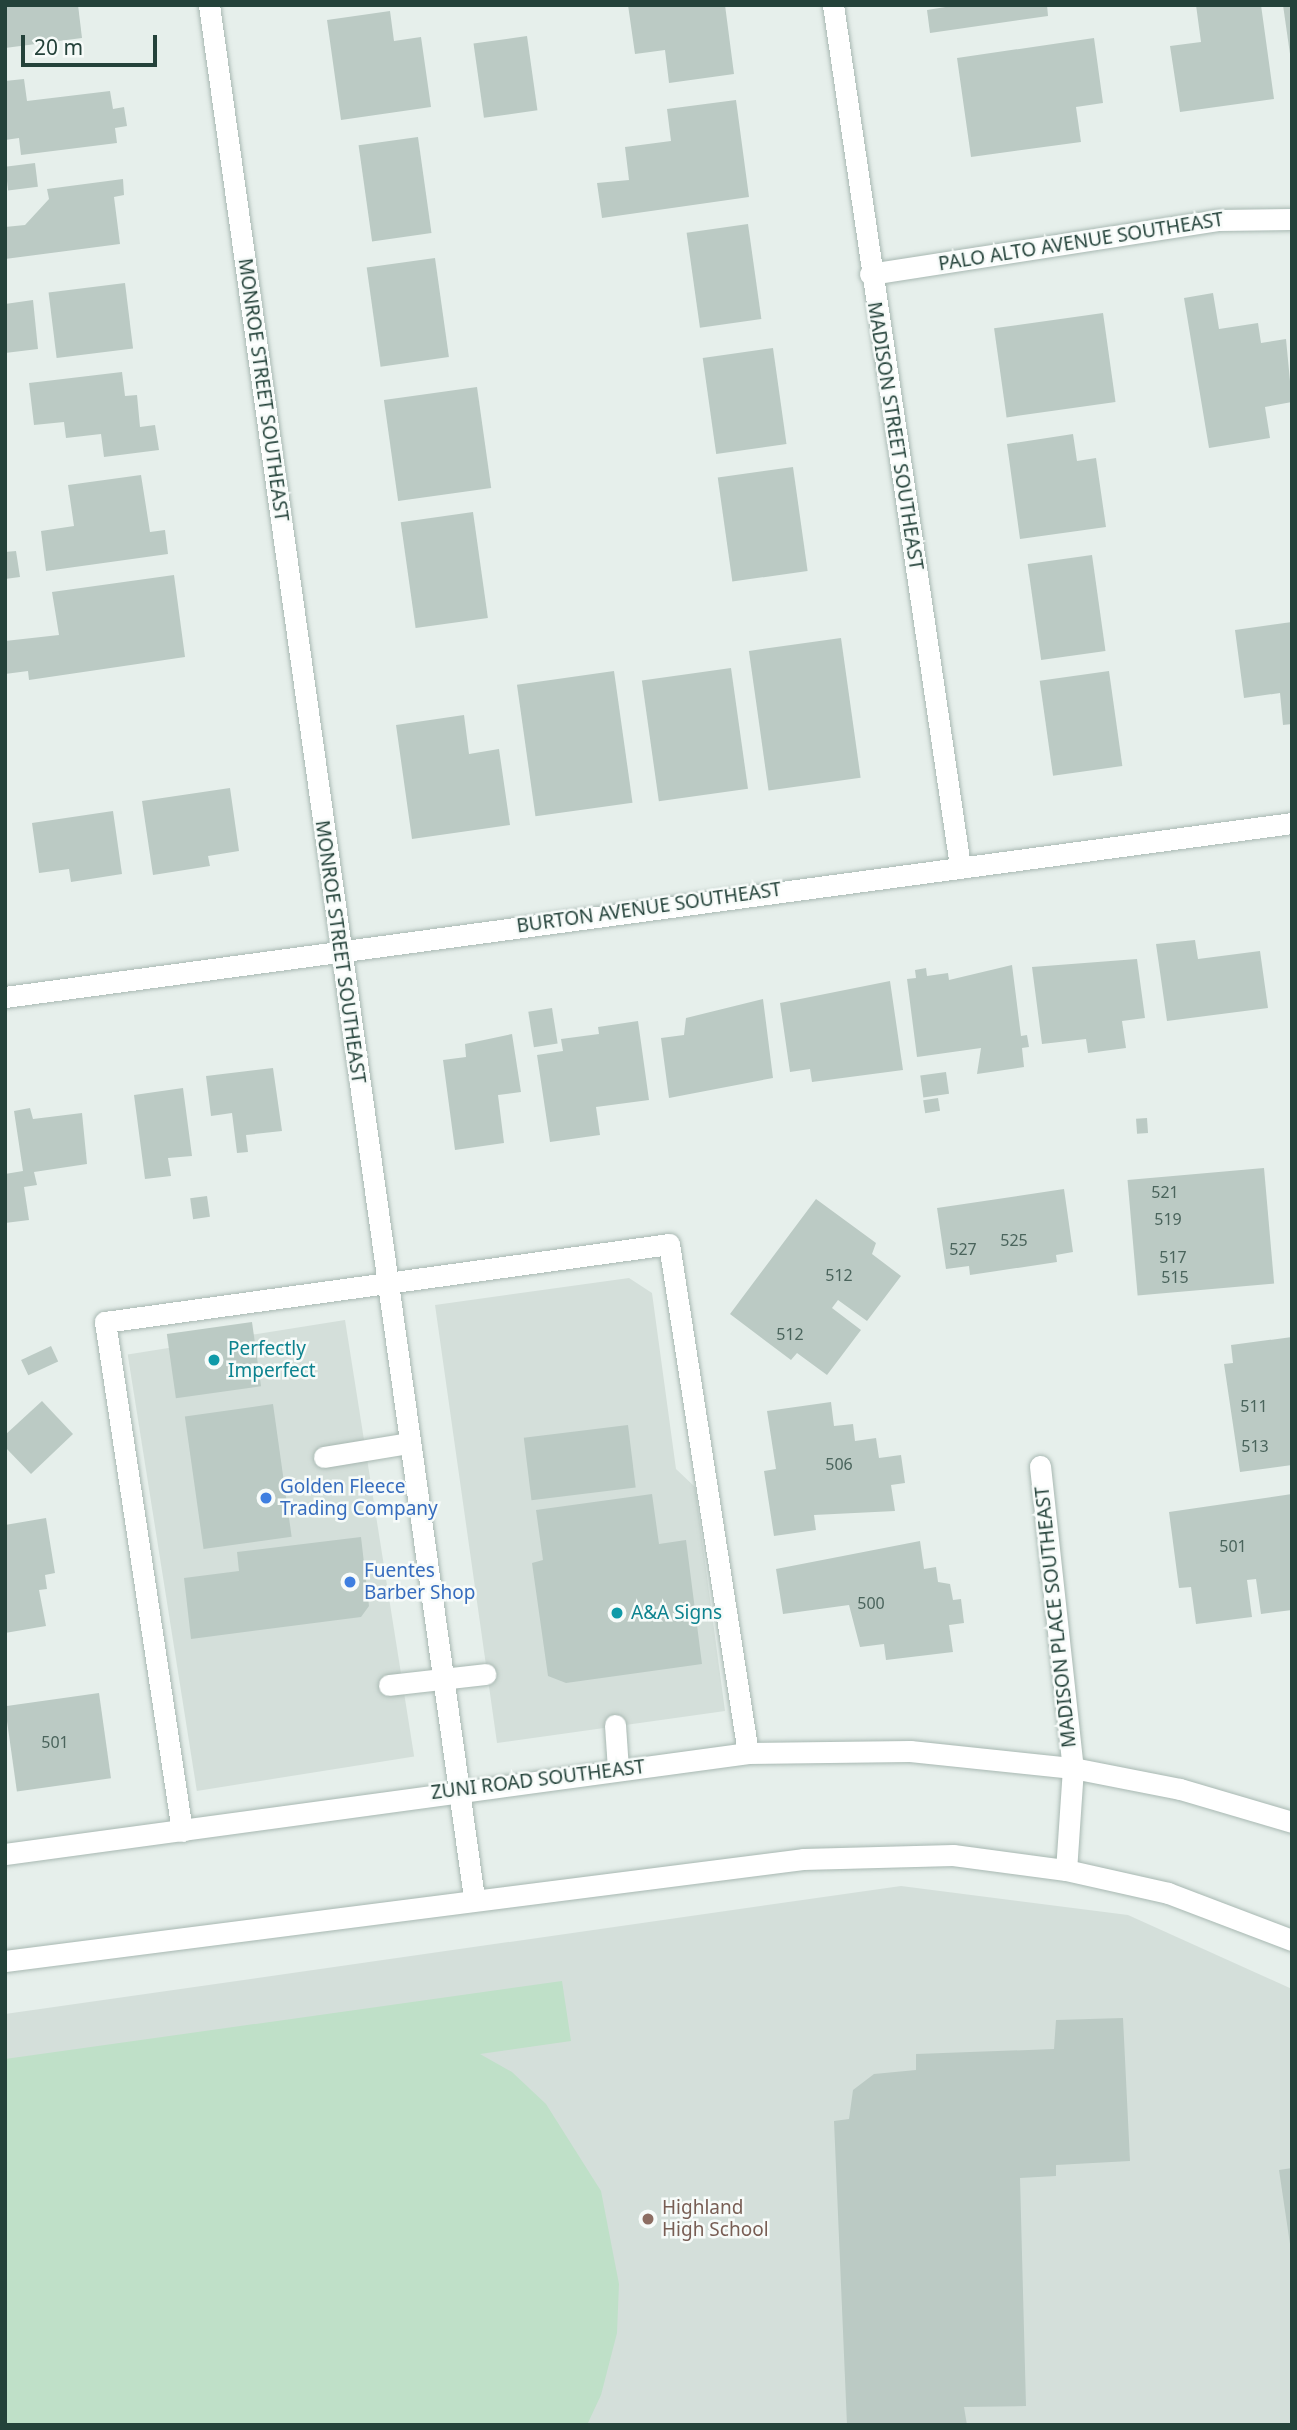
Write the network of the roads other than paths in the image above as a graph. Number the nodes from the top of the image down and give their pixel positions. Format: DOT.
graph roads {
  1 [pos="209,5"];
  2 [pos="832,5"];
  3 [pos="1292,219"];
  4 [pos="870,274"];
  5 [pos="1292,823"];
  6 [pos="960,866"];
  7 [pos="338,950"];
  8 [pos="5,997"];
  9 [pos="387,1284"];
  10 [pos="409,1443"];
  11 [pos="324,1457"];
  12 [pos="1040,1466"];
  13 [pos="485,1674"];
  14 [pos="443,1680"];
  15 [pos="389,1685"];
  16 [pos="615,1724"];
  17 [pos="748,1753"];
  18 [pos="1073,1768"];
  19 [pos="618,1769"];
  20 [pos="458,1790"];
  21 [pos="1292,1822"];
  22 [pos="182,1831"];
  23 [pos="5,1854"];
  24 [pos="1066,1870"];
  25 [pos="474,1898"];
  26 [pos="1292,1940"];
  27 [pos="5,1961"];
  1 -- 7 [label="street, MONROE STREET SOUTHEAST"];
  2 -- 4 [label="street, MADISON STREET SOUTHEAST"];
  3 -- 4 [label="street, PALO ALTO AVENUE SOUTHEAST"];
  4 -- 6 [label="street, MADISON STREET SOUTHEAST"];
  5 -- 6 [label="street, BURTON AVENUE SOUTHEAST"];
  6 -- 7 [label="street, BURTON AVENUE SOUTHEAST"];
  7 -- 8 [label="street, BURTON AVENUE SOUTHEAST"];
  7 -- 9 [label="street, MONROE STREET SOUTHEAST"];
  9 -- 10 [label="street, MONROE STREET SOUTHEAST"];
  9 -- 17 [label="street"];
  9 -- 22 [label="street"];
  10 -- 11 [label="street"];
  10 -- 14 [label="street, MONROE STREET SOUTHEAST"];
  12 -- 18 [label="street, MADISON PLACE SOUTHEAST"];
  13 -- 14 [label="street"];
  14 -- 15 [label="street"];
  14 -- 20 [label="street, MONROE STREET SOUTHEAST"];
  16 -- 19 [label="street"];
  17 -- 18 [label="street, ZUNI ROAD SOUTHEAST"];
  17 -- 19 [label="street, ZUNI ROAD SOUTHEAST"];
  18 -- 21 [label="street, ZUNI ROAD SOUTHEAST"];
  18 -- 24 [label="street, MADISON PLACE SOUTHEAST"];
  19 -- 20 [label="street, ZUNI ROAD SOUTHEAST"];
  20 -- 22 [label="street, ZUNI ROAD SOUTHEAST"];
  20 -- 25 [label="street, MONROE STREET SOUTHEAST"];
  22 -- 23 [label="street, ZUNI ROAD SOUTHEAST"];
  24 -- 25 [label="street"];
  24 -- 26 [label="street"];
  25 -- 27 [label="street"];
}
